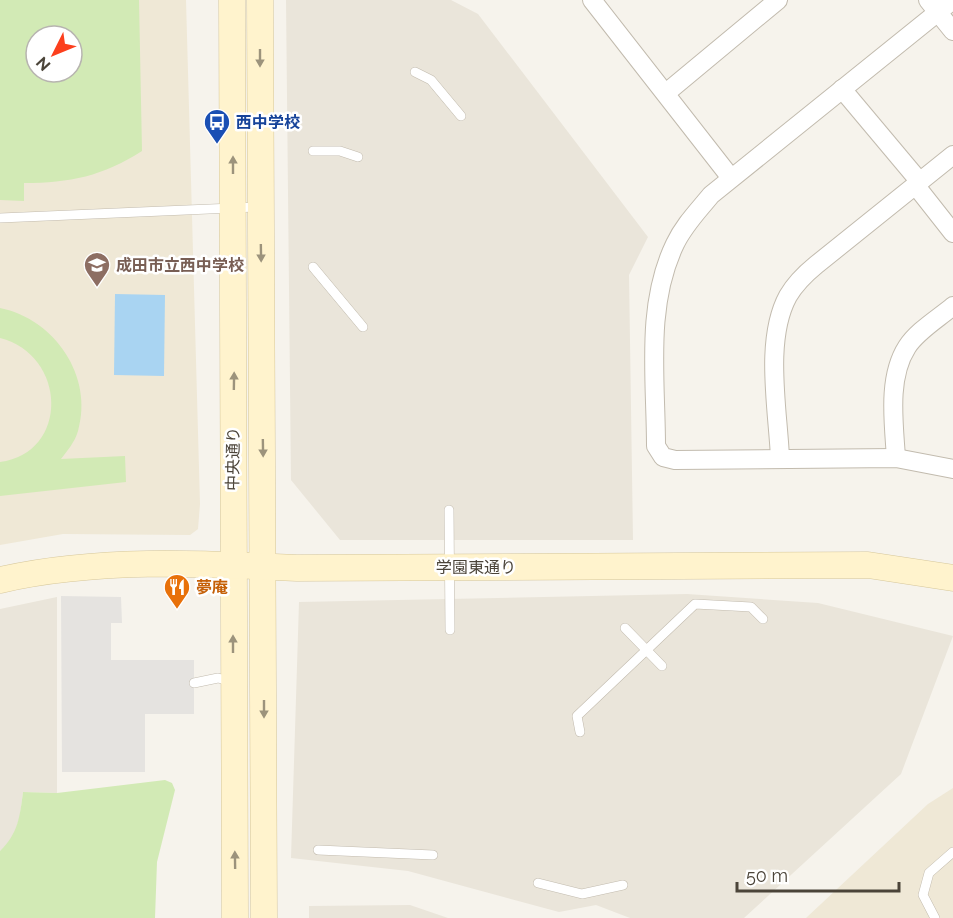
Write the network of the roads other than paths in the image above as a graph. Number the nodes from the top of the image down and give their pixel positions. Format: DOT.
graph roads {
  1 [pos="232,0"];
  2 [pos="260,0"];
  3 [pos="592,0"];
  4 [pos="953,0"];
  5 [pos="768,3"];
  6 [pos="933,6"];
  7 [pos="953,32"];
  8 [pos="415,72"];
  9 [pos="842,90"];
  10 [pos="666,93"];
  11 [pos="461,116"];
  12 [pos="314,151"];
  13 [pos="953,154"];
  14 [pos="358,157"];
  15 [pos="731,178"];
  16 [pos="918,184"];
  17 [pos="261,206"];
  18 [pos="232,210"];
  19 [pos="0,218"];
  20 [pos="953,233"];
  21 [pos="313,267"];
  22 [pos="953,306"];
  23 [pos="363,327"];
  24 [pos="780,458"];
  25 [pos="896,458"];
  26 [pos="953,469"];
  27 [pos="449,510"];
  28 [pos="234,566"];
  29 [pos="264,566"];
  30 [pos="451,567"];
  31 [pos="953,578"];
  32 [pos="0,580"];
  33 [pos="763,620"];
  34 [pos="625,628"];
  35 [pos="450,630"];
  36 [pos="646,648"];
  37 [pos="662,666"];
  38 [pos="233,682"];
  39 [pos="194,683"];
  40 [pos="580,732"];
  41 [pos="318,850"];
  42 [pos="953,852"];
  43 [pos="433,855"];
  44 [pos="538,883"];
  45 [pos="622,885"];
  46 [pos="235,918"];
  47 [pos="264,918"];
  48 [pos="935,918"];
  18 -- 1 [label="street, 中央通り, one-way"];
  2 -- 17 [label="street, 中央通り, one-way"];
  3 -- 10 [label="street"];
  4 -- 6 [label="street"];
  5 -- 10 [label="street"];
  6 -- 7 [label="street"];
  6 -- 9 [label="street"];
  8 -- 11 [label="lane"];
  9 -- 15 [label="street"];
  9 -- 16 [label="street"];
  10 -- 15 [label="street"];
  12 -- 14 [label="lane"];
  13 -- 16 [label="street"];
  15 -- 24 [label="street"];
  16 -- 20 [label="street"];
  16 -- 24 [label="street"];
  17 -- 18 [label="lane"];
  17 -- 29 [label="street, 中央通り, one-way"];
  18 -- 19 [label="lane"];
  28 -- 18 [label="street, 中央通り, one-way"];
  21 -- 23 [label="lane"];
  22 -- 25 [label="street"];
  24 -- 25 [label="street"];
  25 -- 26 [label="street"];
  27 -- 30 [label="lane"];
  28 -- 29 [label="street, 学園東通り"];
  28 -- 32 [label="street, 学園東通り"];
  38 -- 28 [label="street, 中央通り, one-way"];
  29 -- 30 [label="street, 学園東通り"];
  29 -- 47 [label="street, 中央通り, one-way"];
  30 -- 31 [label="street, 学園東通り"];
  30 -- 35 [label="lane"];
  33 -- 36 [label="lane"];
  34 -- 36 [label="lane"];
  36 -- 37 [label="lane"];
  36 -- 40 [label="lane"];
  38 -- 39 [label="lane"];
  46 -- 38 [label="street, 中央通り, one-way"];
  41 -- 43 [label="lane"];
  42 -- 48 [label="lane"];
  44 -- 45 [label="lane"];
}
